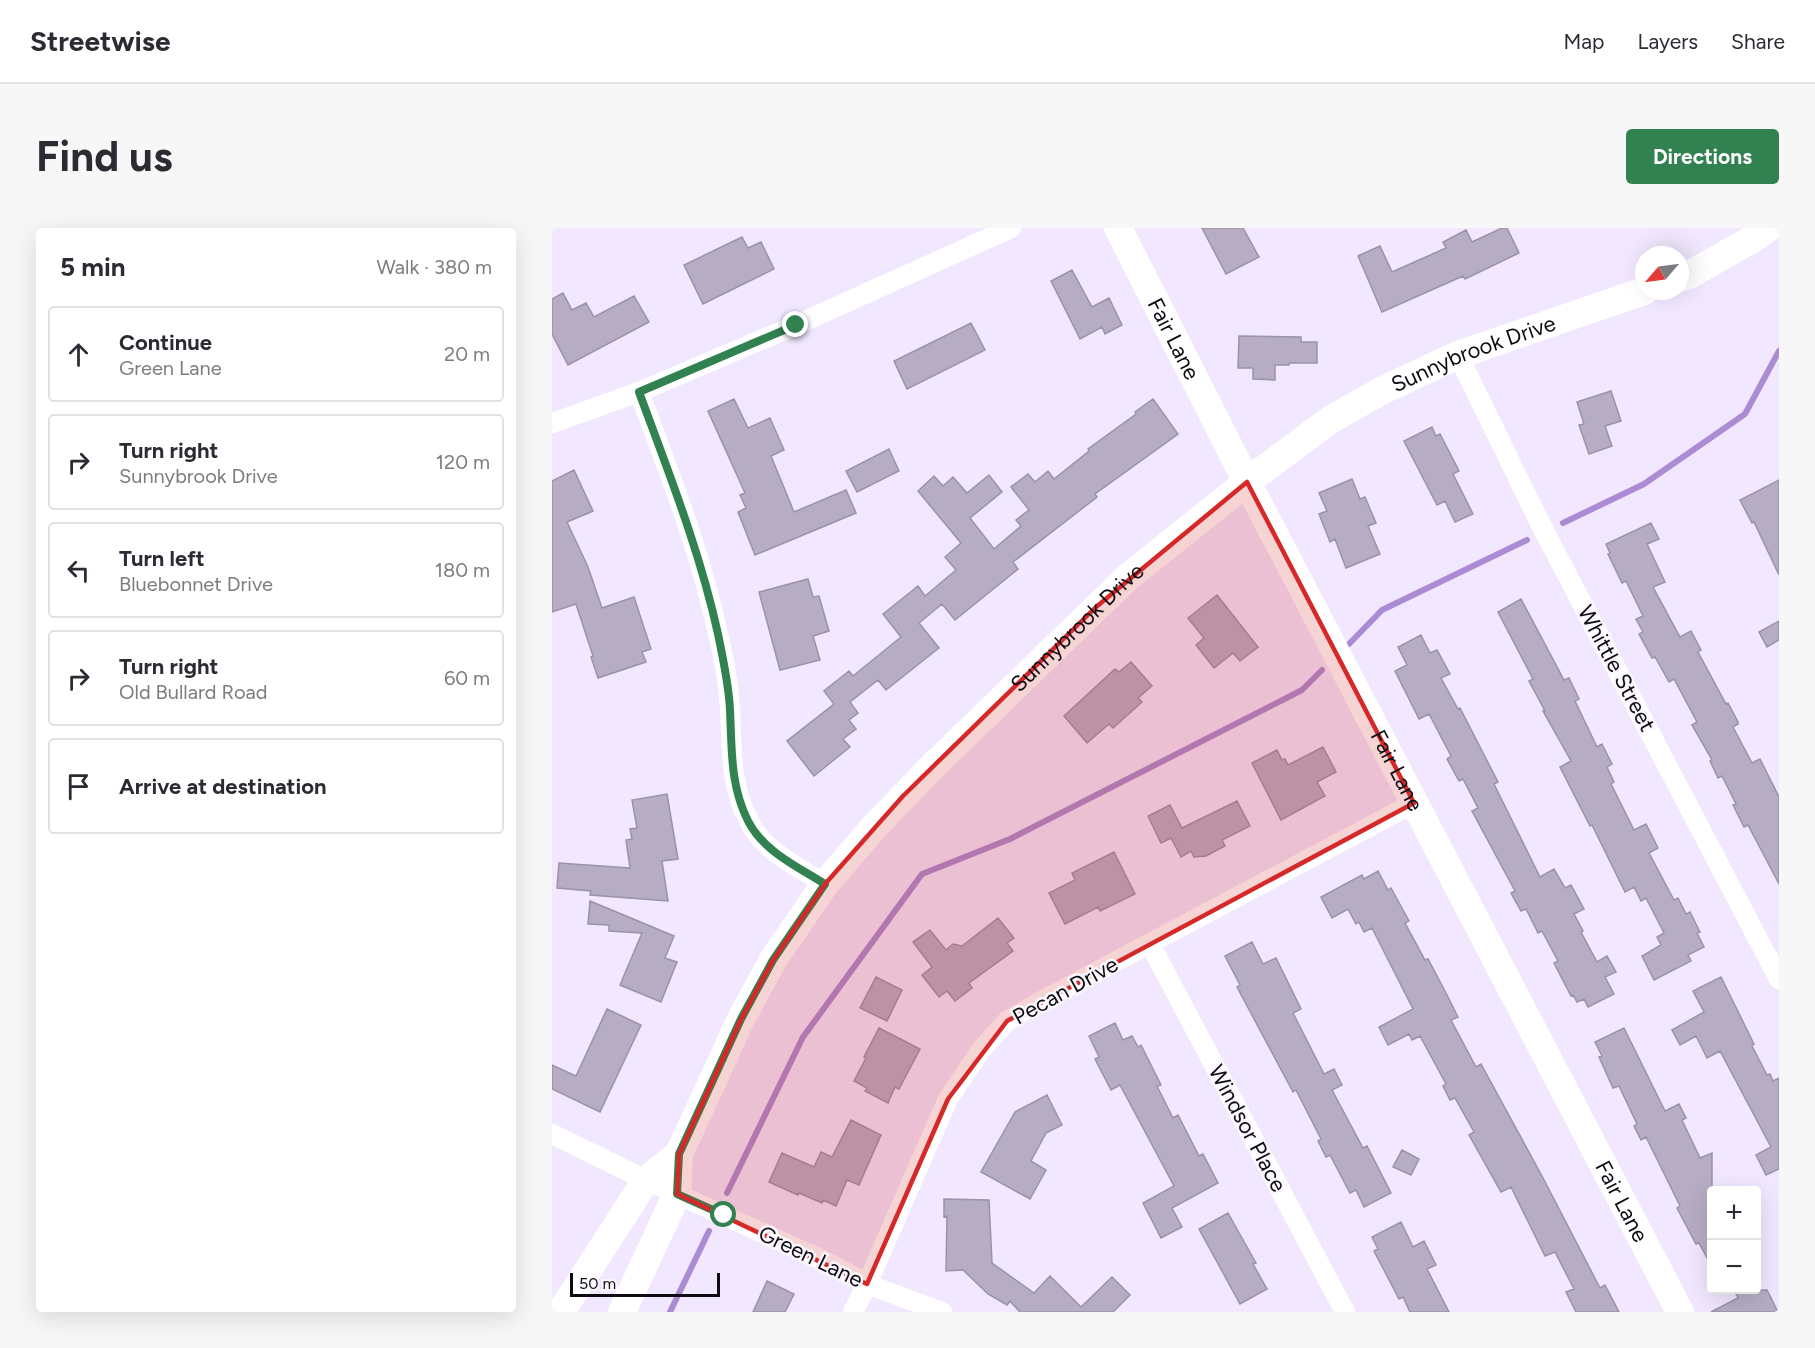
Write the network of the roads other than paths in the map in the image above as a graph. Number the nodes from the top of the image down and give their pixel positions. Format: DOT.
graph roads {
  1 [pos="1011,228"];
  2 [pos="1118,228"];
  3 [pos="1768,228"];
  4 [pos="1689,275"];
  5 [pos="1635,294"];
  6 [pos="1458,355"];
  7 [pos="639,392"];
  8 [pos="552,423"];
  9 [pos="1247,482"];
  10 [pos="1414,803"];
  11 [pos="825,884"];
  12 [pos="1150,944"];
  13 [pos="1779,979"];
  14 [pos="552,1134"];
  15 [pos="679,1154"];
  16 [pos="646,1180"];
  17 [pos="677,1194"];
  18 [pos="867,1284"];
  19 [pos="561,1312"];
  20 [pos="621,1312"];
  21 [pos="853,1312"];
  22 [pos="942,1312"];
  23 [pos="1345,1312"];
  24 [pos="1680,1312"];
  1 -- 7 [label="street"];
  2 -- 9 [label="main road, Fair Lane"];
  3 -- 4 [label="main road"];
  5 -- 6 [label="main road, Sunnybrook Drive"];
  6 -- 9 [label="main road, Sunnybrook Drive"];
  6 -- 13 [label="street, Whittle Street"];
  7 -- 8 [label="street"];
  7 -- 11 [label="street"];
  9 -- 10 [label="main road, Fair Lane"];
  9 -- 11 [label="main road, Sunnybrook Drive"];
  10 -- 12 [label="street, Pecan Drive"];
  10 -- 24 [label="main road, Fair Lane"];
  11 -- 15 [label="main road, Sunnybrook Drive"];
  12 -- 18 [label="street, Pecan Drive"];
  12 -- 23 [label="street, Windsor Place"];
  14 -- 16 [label="street, Green Lane"];
  15 -- 16 [label="main road, Sunnybrook Drive"];
  15 -- 17 [label="main road, Sunnybrook Drive"];
  16 -- 17 [label="street, Green Lane"];
  16 -- 19 [label="main road, Sunnybrook Drive"];
  17 -- 18 [label="street, Green Lane"];
  17 -- 20 [label="main road, Sunnybrook Drive"];
  18 -- 21 [label="street, Pecan Drive"];
  18 -- 22 [label="street, Green Lane"];
}
